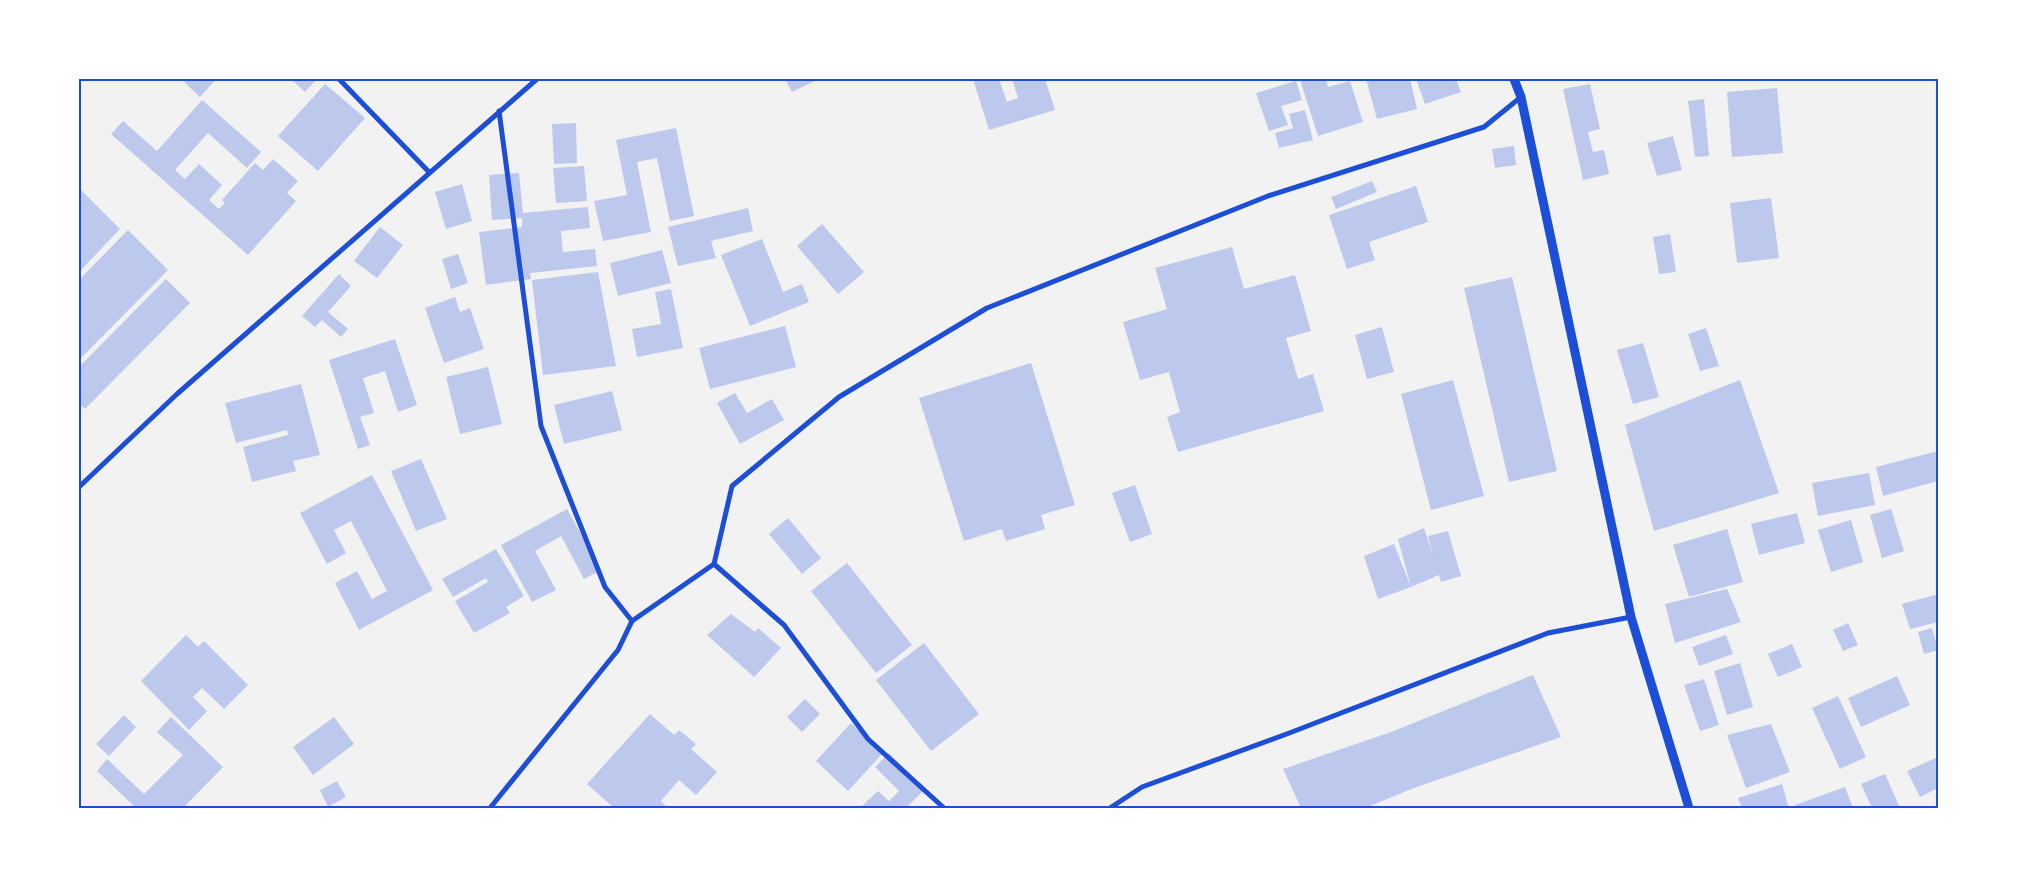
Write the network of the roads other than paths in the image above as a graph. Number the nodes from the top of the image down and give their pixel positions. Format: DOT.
graph roads {
  1 [pos="339,79"];
  2 [pos="537,79"];
  3 [pos="1514,79"];
  4 [pos="528,82"];
  5 [pos="1521,97"];
  6 [pos="499,111"];
  7 [pos="429,172"];
  8 [pos="79,487"];
  9 [pos="714,564"];
  10 [pos="1630,617"];
  11 [pos="632,621"];
  12 [pos="490,808"];
  13 [pos="944,808"];
  14 [pos="1110,808"];
  15 [pos="1689,808"];
  1 -- 7 [label="street"];
  2 -- 4 [label="street"];
  3 -- 5 [label="street"];
  4 -- 6 [label="street"];
  5 -- 9 [label="street"];
  5 -- 10 [label="street"];
  6 -- 7 [label="street"];
  6 -- 11 [label="street"];
  7 -- 8 [label="street"];
  9 -- 11 [label="street"];
  9 -- 13 [label="street"];
  10 -- 14 [label="street"];
  10 -- 15 [label="street"];
  11 -- 12 [label="street"];
}
